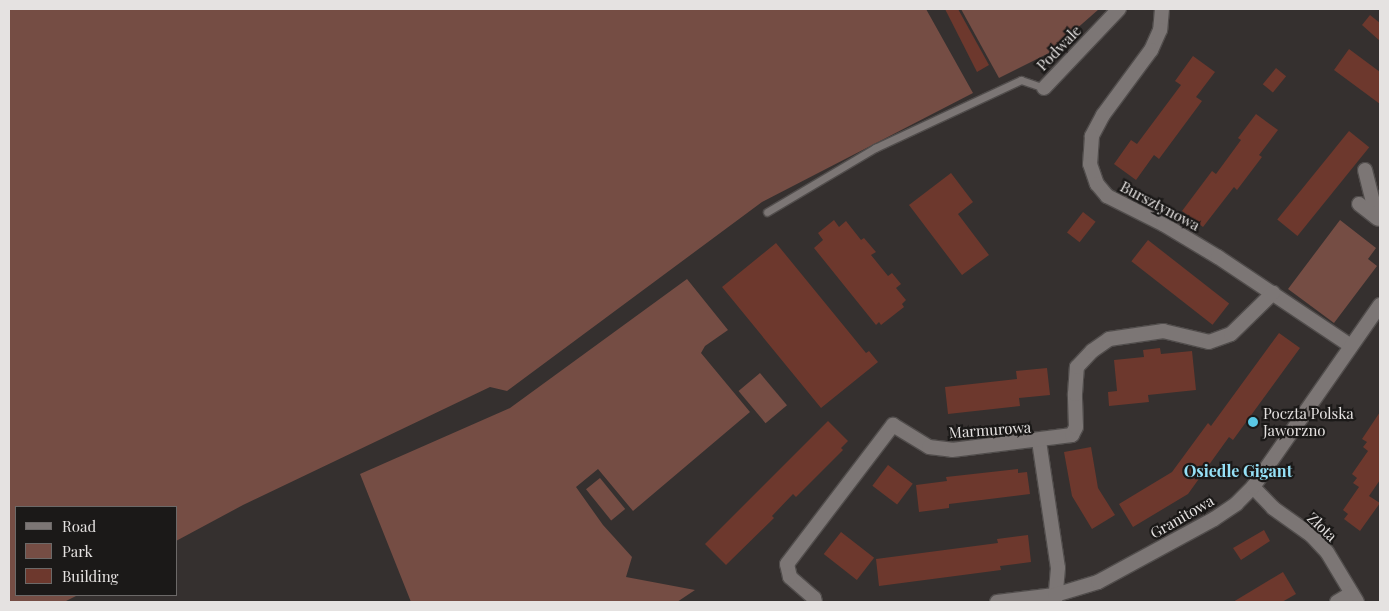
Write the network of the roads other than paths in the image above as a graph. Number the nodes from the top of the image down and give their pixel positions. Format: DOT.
graph roads {
  1 [pos="1119,9"];
  2 [pos="1162,9"];
  3 [pos="1044,88"];
  4 [pos="1364,170"];
  5 [pos="1359,204"];
  6 [pos="767,212"];
  7 [pos="1379,219"];
  8 [pos="1273,293"];
  9 [pos="1380,305"];
  10 [pos="1351,346"];
  11 [pos="1038,441"];
  12 [pos="1253,487"];
  13 [pos="1055,598"];
  14 [pos="1354,598"];
  15 [pos="815,602"];
  16 [pos="997,602"];
  17 [pos="1337,602"];
  1 -- 3 [label="street, Podwale"];
  2 -- 8 [label="street, Bursztynowa"];
  3 -- 6 [label="lane"];
  4 -- 7 [label="street"];
  5 -- 7 [label="street"];
  8 -- 10 [label="street, Bursztynowa"];
  8 -- 11 [label="street"];
  9 -- 10 [label="street, Granitowa"];
  10 -- 12 [label="street, Granitowa"];
  11 -- 13 [label="street, Marmurowa"];
  11 -- 15 [label="street, Marmurowa"];
  12 -- 13 [label="street, Granitowa"];
  12 -- 14 [label="street, Złota"];
  13 -- 16 [label="street, Granitowa"];
  14 -- 17 [label="street"];
}
